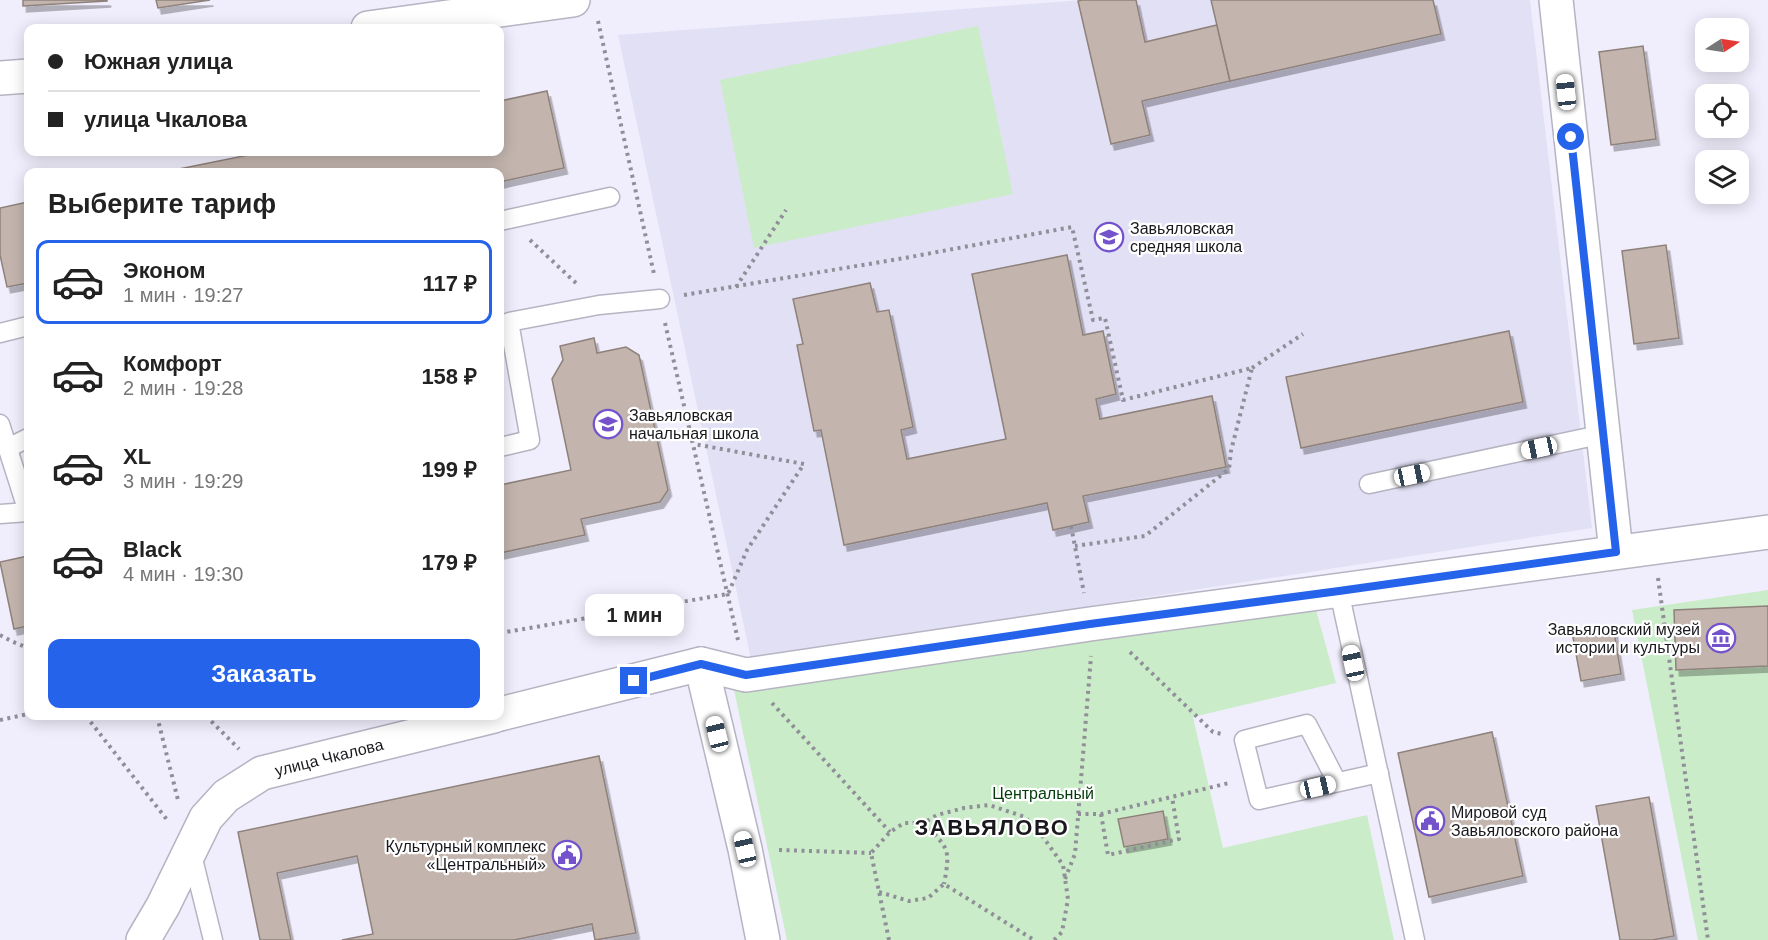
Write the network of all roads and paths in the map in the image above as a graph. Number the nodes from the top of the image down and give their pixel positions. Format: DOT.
graph roads {
  1 [pos="1556,0"];
  2 [pos="584,6"];
  3 [pos="407,24"];
  4 [pos="24,76"];
  5 [pos="0,78"];
  6 [pos="610,197"];
  7 [pos="786,210"];
  8 [pos="504,220"];
  9 [pos="736,288"];
  10 [pos="660,299"];
  11 [pos="599,305"];
  12 [pos="24,327"];
  13 [pos="0,333"];
  14 [pos="1303,334"];
  15 [pos="1252,368"];
  16 [pos="0,424"];
  17 [pos="1604,434"];
  18 [pos="24,440"];
  19 [pos="694,444"];
  20 [pos="504,446"];
  21 [pos="8,448"];
  22 [pos="1370,484"];
  23 [pos="24,499"];
  24 [pos="24,512"];
  25 [pos="0,514"];
  26 [pos="1768,532"];
  27 [pos="1075,546"];
  28 [pos="1616,552"];
  29 [pos="1339,591"];
  30 [pos="728,594"];
  31 [pos="504,632"];
  32 [pos="0,635"];
  33 [pos="1123,645"];
  34 [pos="24,646"];
  35 [pos="1091,652"];
  36 [pos="701,664"];
  37 [pos="746,675"];
  38 [pos="504,713"];
  39 [pos="24,715"];
  40 [pos="0,720"];
  41 [pos="89,720"];
  42 [pos="158,720"];
  43 [pos="210,720"];
  44 [pos="478,720"];
  45 [pos="1244,740"];
  46 [pos="262,773"];
  47 [pos="1379,773"];
  48 [pos="1253,778"];
  49 [pos="1337,782"];
  50 [pos="1172,797"];
  51 [pos="1078,814"];
  52 [pos="1101,814"];
  53 [pos="924,823"];
  54 [pos="890,832"];
  55 [pos="745,849"];
  56 [pos="190,850"];
  57 [pos="871,853"];
  58 [pos="1065,879"];
  59 [pos="944,884"];
  60 [pos="879,892"];
  61 [pos="143,940"];
  62 [pos="213,940"];
  63 [pos="764,940"];
  64 [pos="889,940"];
  65 [pos="1034,940"];
  66 [pos="1054,940"];
  67 [pos="1415,940"];
  1 -- 17 [label="street"];
  2 -- 3 [label="street"];
  2 -- 10 [label="path"];
  4 -- 5 [label="street"];
  6 -- 8 [label="lane"];
  7 -- 9 [label="path"];
  8 -- 11 [label="path"];
  9 -- 10 [label="path"];
  9 -- 15 [label="path"];
  10 -- 11 [label="lane"];
  10 -- 19 [label="path"];
  11 -- 20 [label="lane"];
  12 -- 13 [label="lane"];
  14 -- 15 [label="path"];
  15 -- 27 [label="path"];
  16 -- 21 [label="lane"];
  17 -- 22 [label="lane"];
  17 -- 28 [label="street"];
  18 -- 21 [label="lane"];
  19 -- 30 [label="path"];
  19 -- 30 [label="path"];
  21 -- 23 [label="lane"];
  24 -- 25 [label="lane"];
  26 -- 28 [label="street"];
  28 -- 29 [label="street"];
  29 -- 37 [label="street"];
  29 -- 47 [label="lane"];
  30 -- 31 [label="path"];
  30 -- 37 [label="path"];
  32 -- 34 [label="path"];
  33 -- 45 [label="path"];
  35 -- 51 [label="path"];
  36 -- 37 [label="street"];
  36 -- 38 [label="street"];
  36 -- 55 [label="street"];
  37 -- 54 [label="path"];
  39 -- 40 [label="path"];
  41 -- 56 [label="path"];
  42 -- 56 [label="path"];
  43 -- 46 [label="path"];
  44 -- 46 [label="street, улица Чкалова"];
  45 -- 48 [label="lane"];
  45 -- 49 [label="lane"];
  46 -- 56 [label="street, улица Чкалова"];
  47 -- 49 [label="lane"];
  47 -- 67 [label="lane"];
  48 -- 49 [label="lane"];
  48 -- 50 [label="path"];
  50 -- 52 [label="path"];
  50 -- 52 [label="path"];
  51 -- 52 [label="path"];
  51 -- 58 [label="path"];
  53 -- 54 [label="path"];
  53 -- 58 [label="path"];
  53 -- 59 [label="path"];
  54 -- 57 [label="path"];
  55 -- 57 [label="path"];
  55 -- 63 [label="street"];
  56 -- 61 [label="street, улица Чкалова"];
  56 -- 62 [label="lane"];
  57 -- 60 [label="path"];
  58 -- 66 [label="path"];
  59 -- 60 [label="path"];
  59 -- 65 [label="path"];
  60 -- 64 [label="path"];
}
